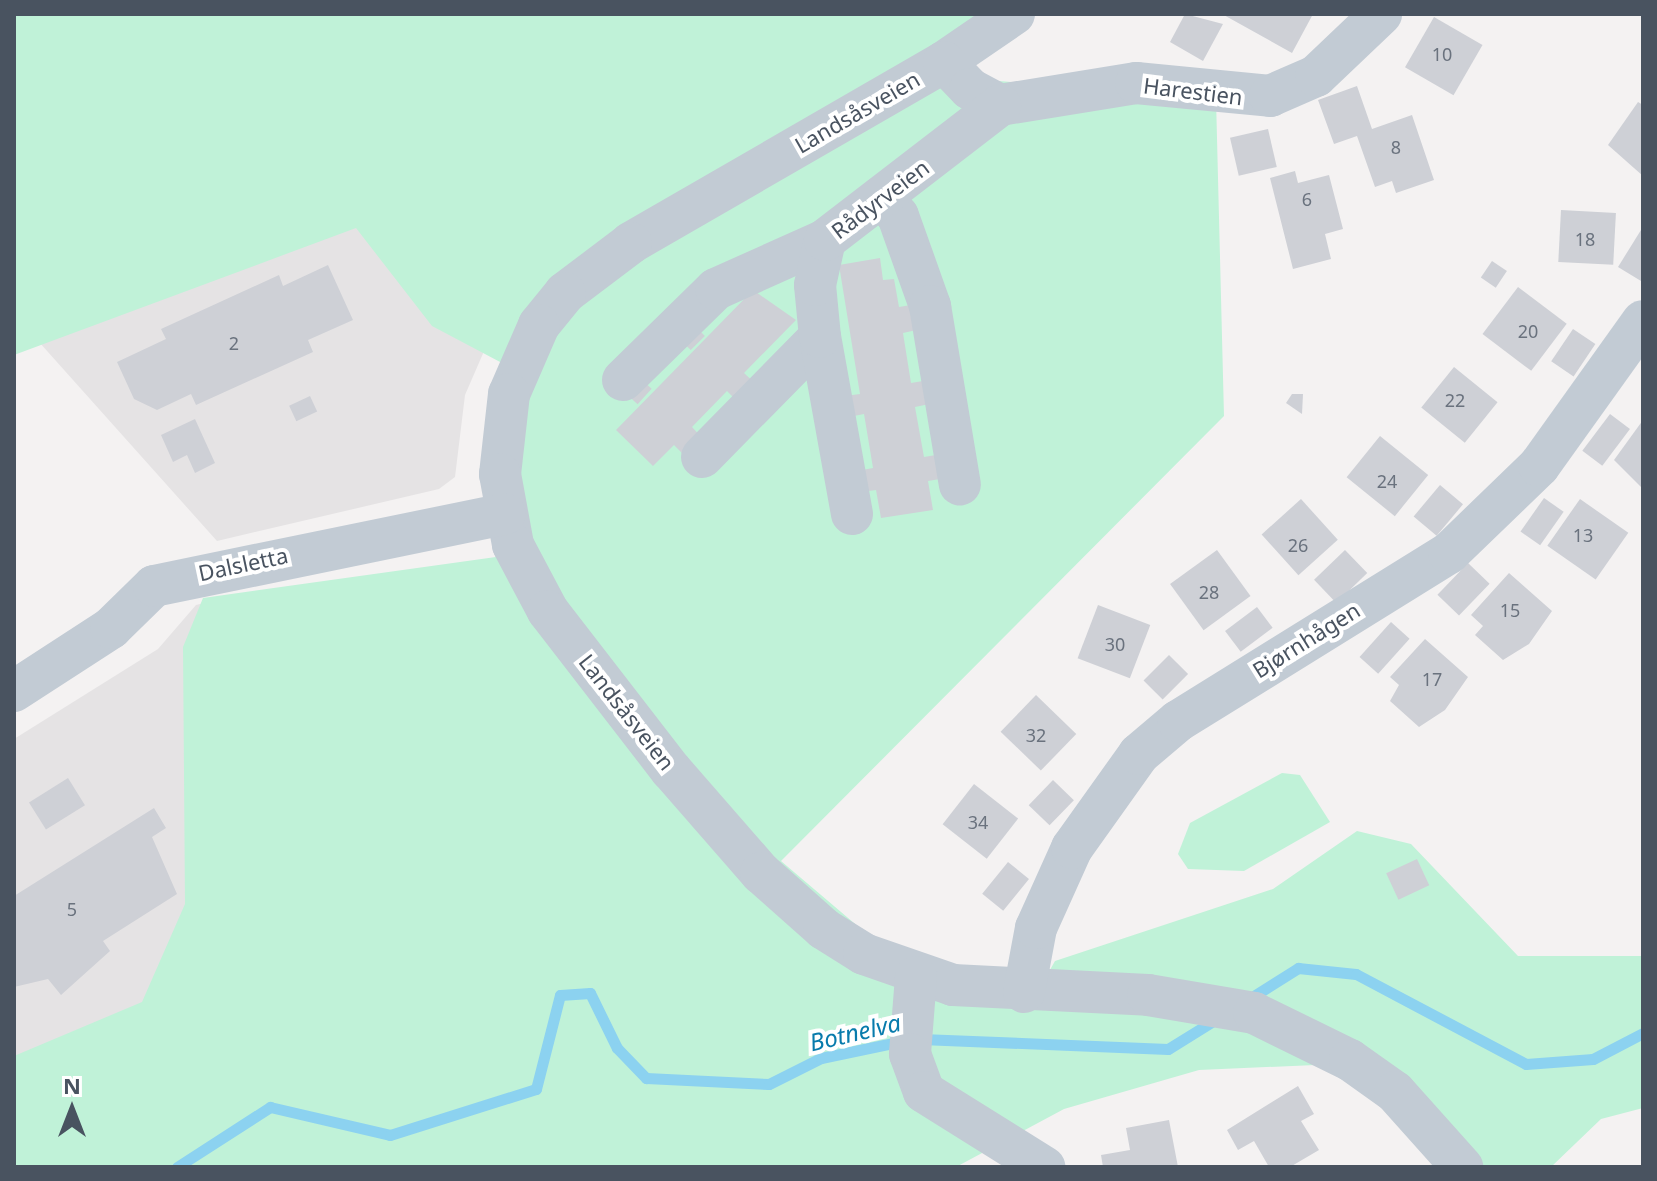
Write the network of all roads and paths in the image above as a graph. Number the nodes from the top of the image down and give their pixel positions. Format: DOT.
graph roads {
  1 [pos="1014,14"];
  2 [pos="1381,14"];
  3 [pos="944,62"];
  4 [pos="1000,105"];
  5 [pos="881,197"];
  6 [pos="825,240"];
  7 [pos="1643,321"];
  8 [pos="820,337"];
  9 [pos="623,380"];
  10 [pos="702,457"];
  11 [pos="960,485"];
  12 [pos="505,514"];
  13 [pos="852,514"];
  14 [pos="14,691"];
  15 [pos="916,977"];
  16 [pos="1024,992"];
  17 [pos="1044,1167"];
  18 [pos="1462,1167"];
  1 -- 3 [label="street, Landsåsveien"];
  2 -- 4 [label="street, Harestien"];
  3 -- 4 [label="street"];
  3 -- 12 [label="street, Landsåsveien"];
  4 -- 5 [label="street, Rådyrveien"];
  5 -- 6 [label="street, Rådyrveien"];
  5 -- 11 [label="street"];
  6 -- 8 [label="street, Rådyrveien"];
  6 -- 9 [label="street"];
  7 -- 16 [label="street, Bjørnhågen"];
  8 -- 10 [label="street"];
  8 -- 13 [label="street, Rådyrveien"];
  12 -- 14 [label="street, Dalsletta"];
  12 -- 15 [label="street, Landsåsveien"];
  15 -- 16 [label="street, Landsåsveien"];
  15 -- 17 [label="street"];
  16 -- 18 [label="street, Landsåsveien"];
}
